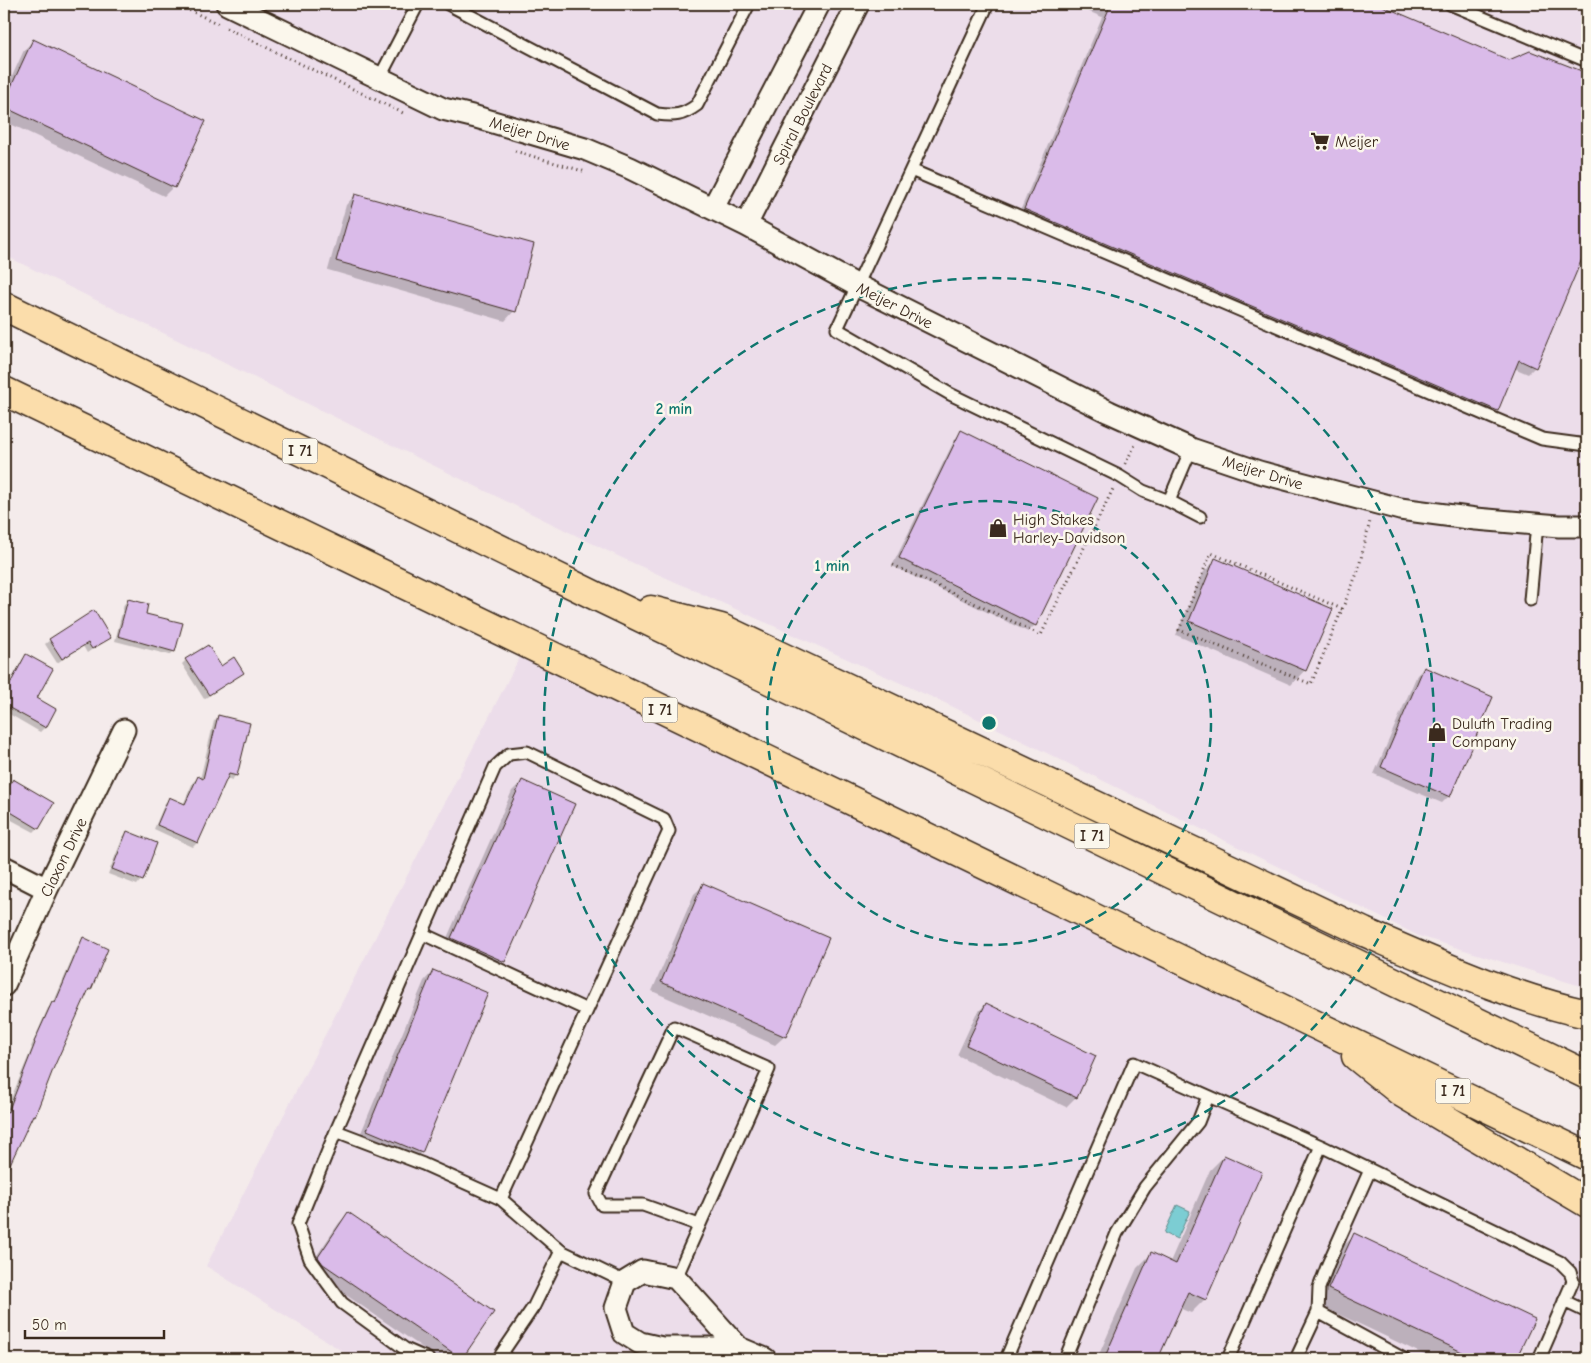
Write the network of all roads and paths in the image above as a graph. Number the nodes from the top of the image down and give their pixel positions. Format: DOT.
graph roads {
  1 [pos="227,4"];
  2 [pos="418,4"];
  3 [pos="448,4"];
  4 [pos="750,4"];
  5 [pos="820,4"];
  6 [pos="858,4"];
  7 [pos="988,4"];
  8 [pos="1450,4"];
  9 [pos="1587,61"];
  10 [pos="380,77"];
  11 [pos="911,170"];
  12 [pos="713,208"];
  13 [pos="746,225"];
  14 [pos="858,286"];
  15 [pos="4,306"];
  16 [pos="4,391"];
  17 [pos="1135,444"];
  18 [pos="1587,445"];
  19 [pos="1191,449"];
  20 [pos="1119,476"];
  21 [pos="1170,501"];
  22 [pos="1200,517"];
  23 [pos="1370,521"];
  24 [pos="1537,524"];
  25 [pos="1587,526"];
  26 [pos="893,564"];
  27 [pos="596,596"];
  28 [pos="1530,600"];
  29 [pos="1342,608"];
  30 [pos="124,730"];
  31 [pos="4,867"];
  32 [pos="47,889"];
  33 [pos="423,934"];
  34 [pos="4,985"];
  35 [pos="587,1010"];
  36 [pos="1587,1014"];
  37 [pos="1318,1026"];
  38 [pos="1587,1075"];
  39 [pos="1208,1096"];
  40 [pos="336,1131"];
  41 [pos="1321,1146"];
  42 [pos="1587,1156"];
  43 [pos="1370,1170"];
  44 [pos="501,1199"];
  45 [pos="1587,1203"];
  46 [pos="699,1225"];
  47 [pos="561,1251"];
  48 [pos="676,1278"];
  49 [pos="625,1282"];
  50 [pos="1564,1301"];
  51 [pos="1318,1312"];
  52 [pos="1587,1312"];
  53 [pos="739,1348"];
  54 [pos="428,1359"];
  55 [pos="498,1359"];
  56 [pos="765,1359"];
  57 [pos="1006,1359"];
  58 [pos="1065,1359"];
  59 [pos="1228,1359"];
  60 [pos="1296,1359"];
  61 [pos="1404,1359"];
  62 [pos="1539,1359"];
  1 -- 10 [label="street, Meijer Drive"];
  2 -- 10 [label="lane"];
  3 -- 4 [label="lane"];
  5 -- 12 [label="street"];
  6 -- 13 [label="street, Spiral Boulevard"];
  7 -- 11 [label="lane"];
  8 -- 9 [label="lane"];
  10 -- 12 [label="street, Meijer Drive"];
  11 -- 14 [label="lane"];
  11 -- 18 [label="lane"];
  12 -- 13 [label="street, Meijer Drive"];
  13 -- 14 [label="street, Meijer Drive"];
  14 -- 19 [label="street, Meijer Drive"];
  14 -- 20 [label="lane"];
  15 -- 27 [label="highway, I 71"];
  16 -- 37 [label="highway, I 71"];
  17 -- 20 [label="path"];
  19 -- 21 [label="lane"];
  19 -- 24 [label="street, Meijer Drive"];
  20 -- 21 [label="lane"];
  20 -- 26 [label="path"];
  21 -- 22 [label="lane"];
  23 -- 29 [label="path"];
  24 -- 25 [label="street, Meijer Drive"];
  24 -- 28 [label="lane"];
  27 -- 36 [label="highway"];
  27 -- 38 [label="highway, I 71"];
  29 -- 29 [label="path"];
  30 -- 32 [label="street, Claxon Drive"];
  31 -- 32 [label="street"];
  32 -- 34 [label="street, Claxon Drive"];
  33 -- 35 [label="lane"];
  33 -- 35 [label="lane"];
  33 -- 40 [label="lane"];
  35 -- 44 [label="lane"];
  37 -- 42 [label="highway, I 71"];
  37 -- 45 [label="highway"];
  39 -- 41 [label="lane"];
  39 -- 57 [label="lane"];
  39 -- 58 [label="lane"];
  40 -- 44 [label="lane"];
  40 -- 54 [label="lane"];
  41 -- 43 [label="lane"];
  41 -- 59 [label="lane"];
  43 -- 50 [label="lane"];
  43 -- 51 [label="lane"];
  44 -- 47 [label="lane"];
  46 -- 46 [label="lane"];
  46 -- 48 [label="lane"];
  47 -- 49 [label="lane"];
  47 -- 55 [label="lane"];
  48 -- 49 [label="street"];
  48 -- 53 [label="street"];
  49 -- 53 [label="street"];
  50 -- 52 [label="lane"];
  50 -- 62 [label="lane"];
  51 -- 60 [label="lane"];
  51 -- 61 [label="lane"];
  53 -- 56 [label="street"];
}
